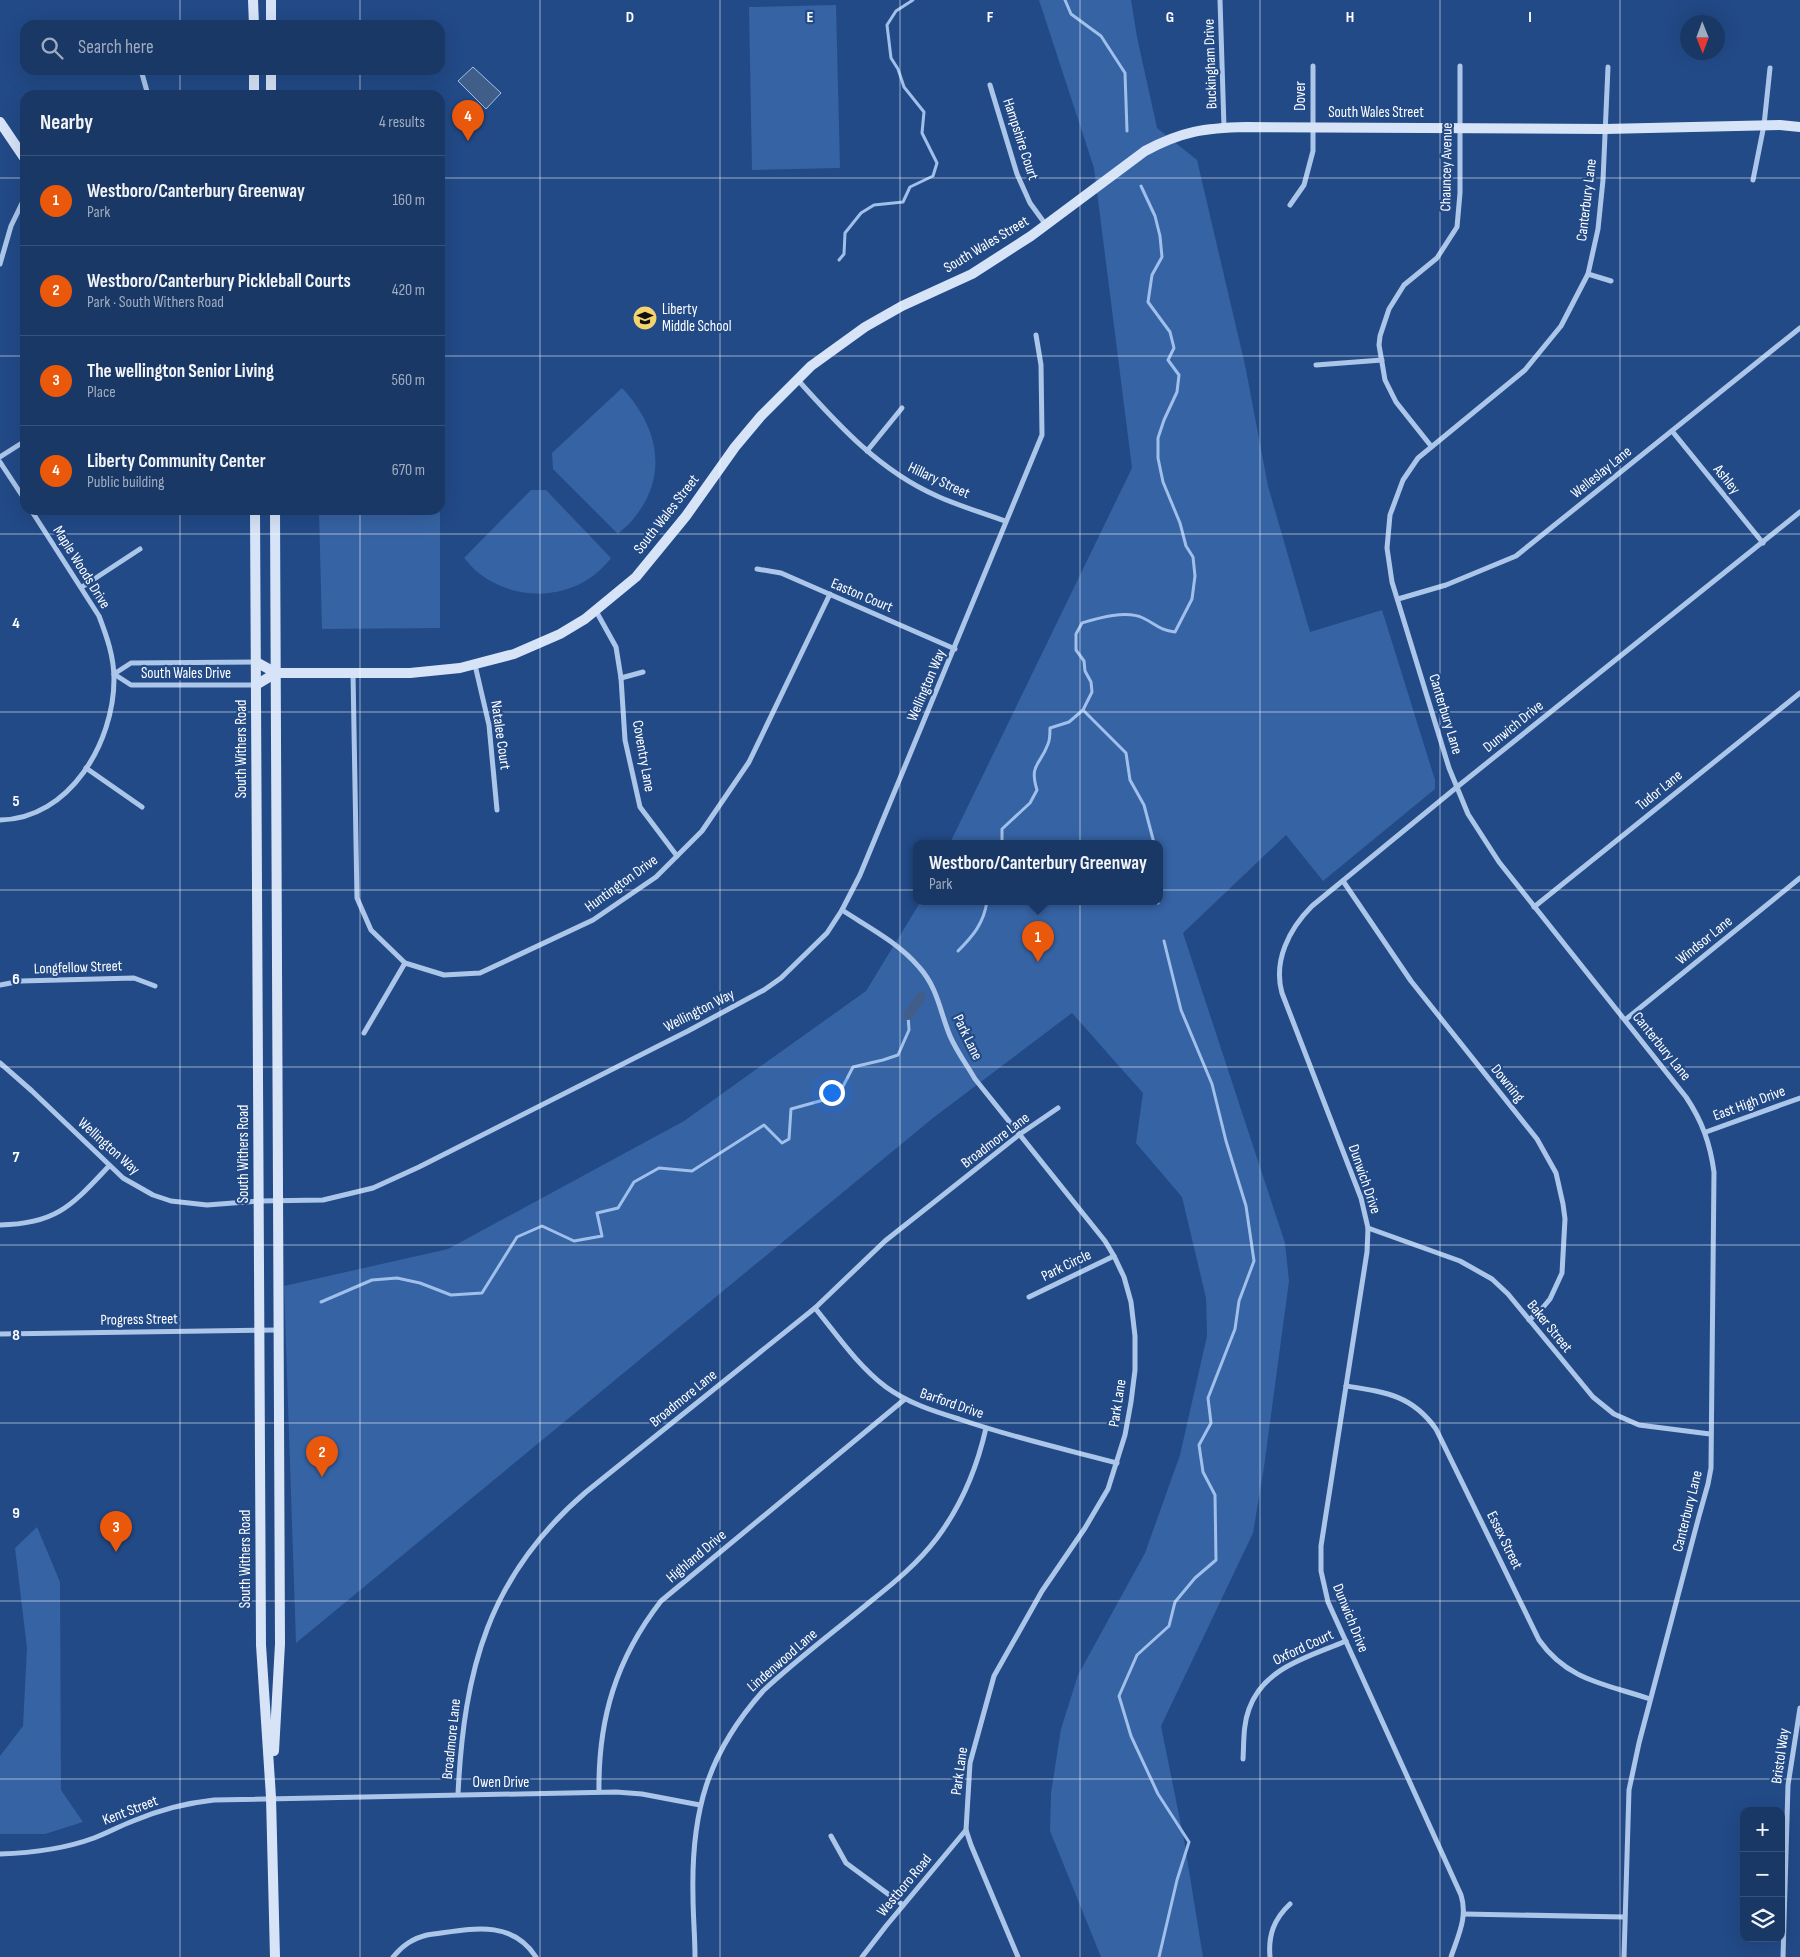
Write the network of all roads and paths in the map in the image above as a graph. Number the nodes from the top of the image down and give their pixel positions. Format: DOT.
graph roads {
  1 [pos="253,0"];
  2 [pos="271,0"];
  3 [pos="1220,0"];
  4 [pos="254,20"];
  5 [pos="271,20"];
  6 [pos="1313,66"];
  7 [pos="1460,66"];
  8 [pos="1608,67"];
  9 [pos="1770,68"];
  10 [pos="142,75"];
  11 [pos="254,75"];
  12 [pos="271,75"];
  13 [pos="990,85"];
  14 [pos="147,90"];
  15 [pos="254,90"];
  16 [pos="271,90"];
  17 [pos="0,122"];
  18 [pos="1764,125"];
  19 [pos="1224,127"];
  20 [pos="1313,127"];
  21 [pos="1800,127"];
  22 [pos="1460,128"];
  23 [pos="1605,129"];
  24 [pos="20,152"];
  25 [pos="1753,180"];
  26 [pos="1290,205"];
  27 [pos="20,207"];
  28 [pos="1046,225"];
  29 [pos="0,264"];
  30 [pos="1588,274"];
  31 [pos="1611,281"];
  32 [pos="1800,328"];
  33 [pos="1036,335"];
  34 [pos="1382,360"];
  35 [pos="1316,365"];
  36 [pos="797,379"];
  37 [pos="902,408"];
  38 [pos="1672,431"];
  39 [pos="20,444"];
  40 [pos="1431,446"];
  41 [pos="867,451"];
  42 [pos="0,457"];
  43 [pos="0,462"];
  44 [pos="20,492"];
  45 [pos="1800,512"];
  46 [pos="35,515"];
  47 [pos="256,515"];
  48 [pos="275,515"];
  49 [pos="1005,521"];
  50 [pos="1763,543"];
  51 [pos="140,549"];
  52 [pos="757,569"];
  53 [pos="82,588"];
  54 [pos="830,594"];
  55 [pos="1398,599"];
  56 [pos="596,611"];
  57 [pos="955,649"];
  58 [pos="256,662"];
  59 [pos="475,665"];
  60 [pos="643,672"];
  61 [pos="276,673"];
  62 [pos="353,673"];
  63 [pos="114,674"];
  64 [pos="622,678"];
  65 [pos="256,685"];
  66 [pos="1800,693"];
  67 [pos="86,768"];
  68 [pos="1457,787"];
  69 [pos="142,807"];
  70 [pos="497,810"];
  71 [pos="0,820"];
  72 [pos="677,856"];
  73 [pos="1800,878"];
  74 [pos="1342,881"];
  75 [pos="1534,907"];
  76 [pos="842,910"];
  77 [pos="405,963"];
  78 [pos="0,985"];
  79 [pos="155,986"];
  80 [pos="1625,1020"];
  81 [pos="364,1033"];
  82 [pos="0,1063"];
  83 [pos="1800,1098"];
  84 [pos="1058,1108"];
  85 [pos="1706,1132"];
  86 [pos="1020,1134"];
  87 [pos="109,1166"];
  88 [pos="259,1201"];
  89 [pos="277,1201"];
  90 [pos="0,1224"];
  91 [pos="1368,1228"];
  92 [pos="1114,1256"];
  93 [pos="1029,1297"];
  94 [pos="815,1308"];
  95 [pos="1529,1320"];
  96 [pos="259,1330"];
  97 [pos="278,1330"];
  98 [pos="0,1334"];
  99 [pos="1346,1386"];
  100 [pos="905,1399"];
  101 [pos="986,1428"];
  102 [pos="1710,1434"];
  103 [pos="1117,1463"];
  104 [pos="1346,1641"];
  105 [pos="1650,1699"];
  106 [pos="1800,1708"];
  107 [pos="1243,1759"];
  108 [pos="599,1792"];
  109 [pos="458,1794"];
  110 [pos="271,1797"];
  111 [pos="700,1805"];
  112 [pos="966,1830"];
  113 [pos="830,1836"];
  114 [pos="0,1854"];
  115 [pos="1290,1904"];
  116 [pos="903,1905"];
  117 [pos="1464,1914"];
  118 [pos="1624,1917"];
  119 [pos="275,1957"];
  120 [pos="393,1957"];
  121 [pos="536,1957"];
  122 [pos="695,1957"];
  123 [pos="862,1957"];
  124 [pos="1018,1957"];
  125 [pos="1270,1957"];
  126 [pos="1451,1957"];
  127 [pos="1624,1957"];
  128 [pos="1783,1957"];
  1 -- 4 [label="main road"];
  2 -- 5 [label="main road"];
  3 -- 19 [label="street, Buckingham Drive"];
  6 -- 20 [label="street, Dover"];
  7 -- 22 [label="street, Chauncey Avenue"];
  8 -- 23 [label="street, Canterbury Lane"];
  9 -- 18 [label="street"];
  10 -- 14 [label="street"];
  11 -- 15 [label="main road"];
  12 -- 16 [label="main road"];
  13 -- 28 [label="street, Hampshire Court"];
  17 -- 24 [label="main road"];
  18 -- 21 [label="main road, South Wales Street"];
  18 -- 23 [label="main road, South Wales Street"];
  18 -- 25 [label="street"];
  19 -- 20 [label="main road, South Wales Street"];
  19 -- 28 [label="main road, South Wales Street"];
  20 -- 22 [label="main road, South Wales Street"];
  20 -- 26 [label="street, Dover"];
  22 -- 23 [label="main road, South Wales Street"];
  22 -- 34 [label="street, Chauncey Avenue"];
  23 -- 30 [label="street, Canterbury Lane"];
  27 -- 29 [label="street"];
  28 -- 36 [label="main road, South Wales Street"];
  30 -- 31 [label="street"];
  30 -- 40 [label="street, Canterbury Lane"];
  32 -- 38 [label="street, Welleslay Lane"];
  33 -- 49 [label="street, Wellington Way"];
  34 -- 35 [label="street"];
  34 -- 40 [label="street, Chauncey Avenue"];
  36 -- 41 [label="street, Hillary Street"];
  36 -- 56 [label="main road, South Wales Street"];
  37 -- 41 [label="street"];
  38 -- 50 [label="street, Ashley"];
  38 -- 55 [label="street, Welleslay Lane"];
  39 -- 42 [label="street"];
  40 -- 55 [label="street, Canterbury Lane"];
  41 -- 49 [label="street, Hillary Street"];
  43 -- 44 [label="street"];
  45 -- 50 [label="street, Dunwich Drive"];
  46 -- 53 [label="street, Maple Woods Drive"];
  47 -- 58 [label="main road, South Withers Road"];
  48 -- 61 [label="main road, South Withers Road"];
  49 -- 57 [label="street, Wellington Way"];
  50 -- 68 [label="street, Dunwich Drive"];
  51 -- 53 [label="street"];
  52 -- 54 [label="street, Easton Court"];
  53 -- 63 [label="street, Maple Woods Drive"];
  54 -- 57 [label="street, Easton Court"];
  54 -- 72 [label="street, Huntington Drive"];
  55 -- 68 [label="street, Canterbury Lane"];
  56 -- 59 [label="main road, South Wales Street"];
  56 -- 64 [label="street, Coventry Lane"];
  57 -- 76 [label="street, Wellington Way"];
  58 -- 61 [label="main road, South Wales Street"];
  58 -- 63 [label="street, South Wales Drive"];
  58 -- 65 [label="main road, South Withers Road"];
  59 -- 62 [label="main road, South Wales Street"];
  59 -- 70 [label="street, Natalee Court"];
  60 -- 64 [label="street"];
  61 -- 62 [label="main road, South Wales Street"];
  61 -- 65 [label="main road"];
  61 -- 89 [label="main road, South Withers Road"];
  62 -- 77 [label="street, Huntington Drive"];
  63 -- 65 [label="street, South Wales Drive"];
  63 -- 67 [label="street, Maple Woods Drive"];
  64 -- 72 [label="street, Coventry Lane"];
  65 -- 88 [label="main road, South Withers Road"];
  66 -- 75 [label="street, Tudor Lane"];
  67 -- 69 [label="street"];
  67 -- 71 [label="street, Maple Woods Drive"];
  68 -- 74 [label="street, Dunwich Drive"];
  68 -- 75 [label="street, Canterbury Lane"];
  72 -- 77 [label="street, Huntington Drive"];
  73 -- 80 [label="street, Windsor Lane"];
  74 -- 91 [label="street, Dunwich Drive"];
  74 -- 95 [label="street, Downing"];
  75 -- 80 [label="street, Canterbury Lane"];
  76 -- 86 [label="street, Park Lane"];
  76 -- 89 [label="street, Wellington Way"];
  77 -- 81 [label="street"];
  78 -- 79 [label="street, Longfellow Street"];
  80 -- 85 [label="street, Canterbury Lane"];
  82 -- 87 [label="street, Wellington Way"];
  83 -- 85 [label="street, East High Drive"];
  84 -- 86 [label="street, Broadmore Lane"];
  85 -- 102 [label="street, Canterbury Lane"];
  86 -- 92 [label="street, Park Lane"];
  86 -- 94 [label="street, Broadmore Lane"];
  87 -- 88 [label="street, Wellington Way"];
  87 -- 90 [label="street"];
  88 -- 89 [label="street, Wellington Way"];
  88 -- 96 [label="main road, South Withers Road"];
  89 -- 97 [label="main road, South Withers Road"];
  91 -- 95 [label="street, Baker Street"];
  91 -- 99 [label="street, Dunwich Drive"];
  92 -- 93 [label="street, Park Circle"];
  92 -- 103 [label="street, Park Lane"];
  94 -- 100 [label="street, Barford Drive"];
  94 -- 109 [label="street, Broadmore Lane"];
  95 -- 102 [label="street, Baker Street"];
  96 -- 97 [label="street, Progress Street"];
  96 -- 98 [label="street, Progress Street"];
  96 -- 110 [label="main road, South Withers Road"];
  97 -- 110 [label="main road, South Withers Road"];
  99 -- 104 [label="street, Dunwich Drive"];
  99 -- 105 [label="street, Essex Street"];
  100 -- 101 [label="street, Barford Drive"];
  100 -- 108 [label="street, Highland Drive"];
  101 -- 103 [label="street, Barford Drive"];
  101 -- 111 [label="street, Lindenwood Lane"];
  102 -- 105 [label="street, Canterbury Lane"];
  103 -- 112 [label="street, Park Lane"];
  104 -- 107 [label="street, Oxford Court"];
  104 -- 117 [label="street, Dunwich Drive"];
  105 -- 118 [label="street, Canterbury Lane"];
  106 -- 128 [label="street, Bristol Way"];
  108 -- 109 [label="street, Owen Drive"];
  108 -- 111 [label="street, Owen Drive"];
  109 -- 110 [label="street, Owen Drive"];
  110 -- 114 [label="street, Kent Street"];
  110 -- 119 [label="main road, South Withers Road"];
  111 -- 122 [label="street, Lindenwood Lane"];
  112 -- 116 [label="street, Westboro Road"];
  112 -- 124 [label="street, Park Lane"];
  113 -- 116 [label="street"];
  115 -- 125 [label="street"];
  116 -- 123 [label="street, Westboro Road"];
  117 -- 118 [label="street"];
  117 -- 126 [label="street"];
  118 -- 127 [label="street, Canterbury Lane"];
  120 -- 121 [label="street"];
}
